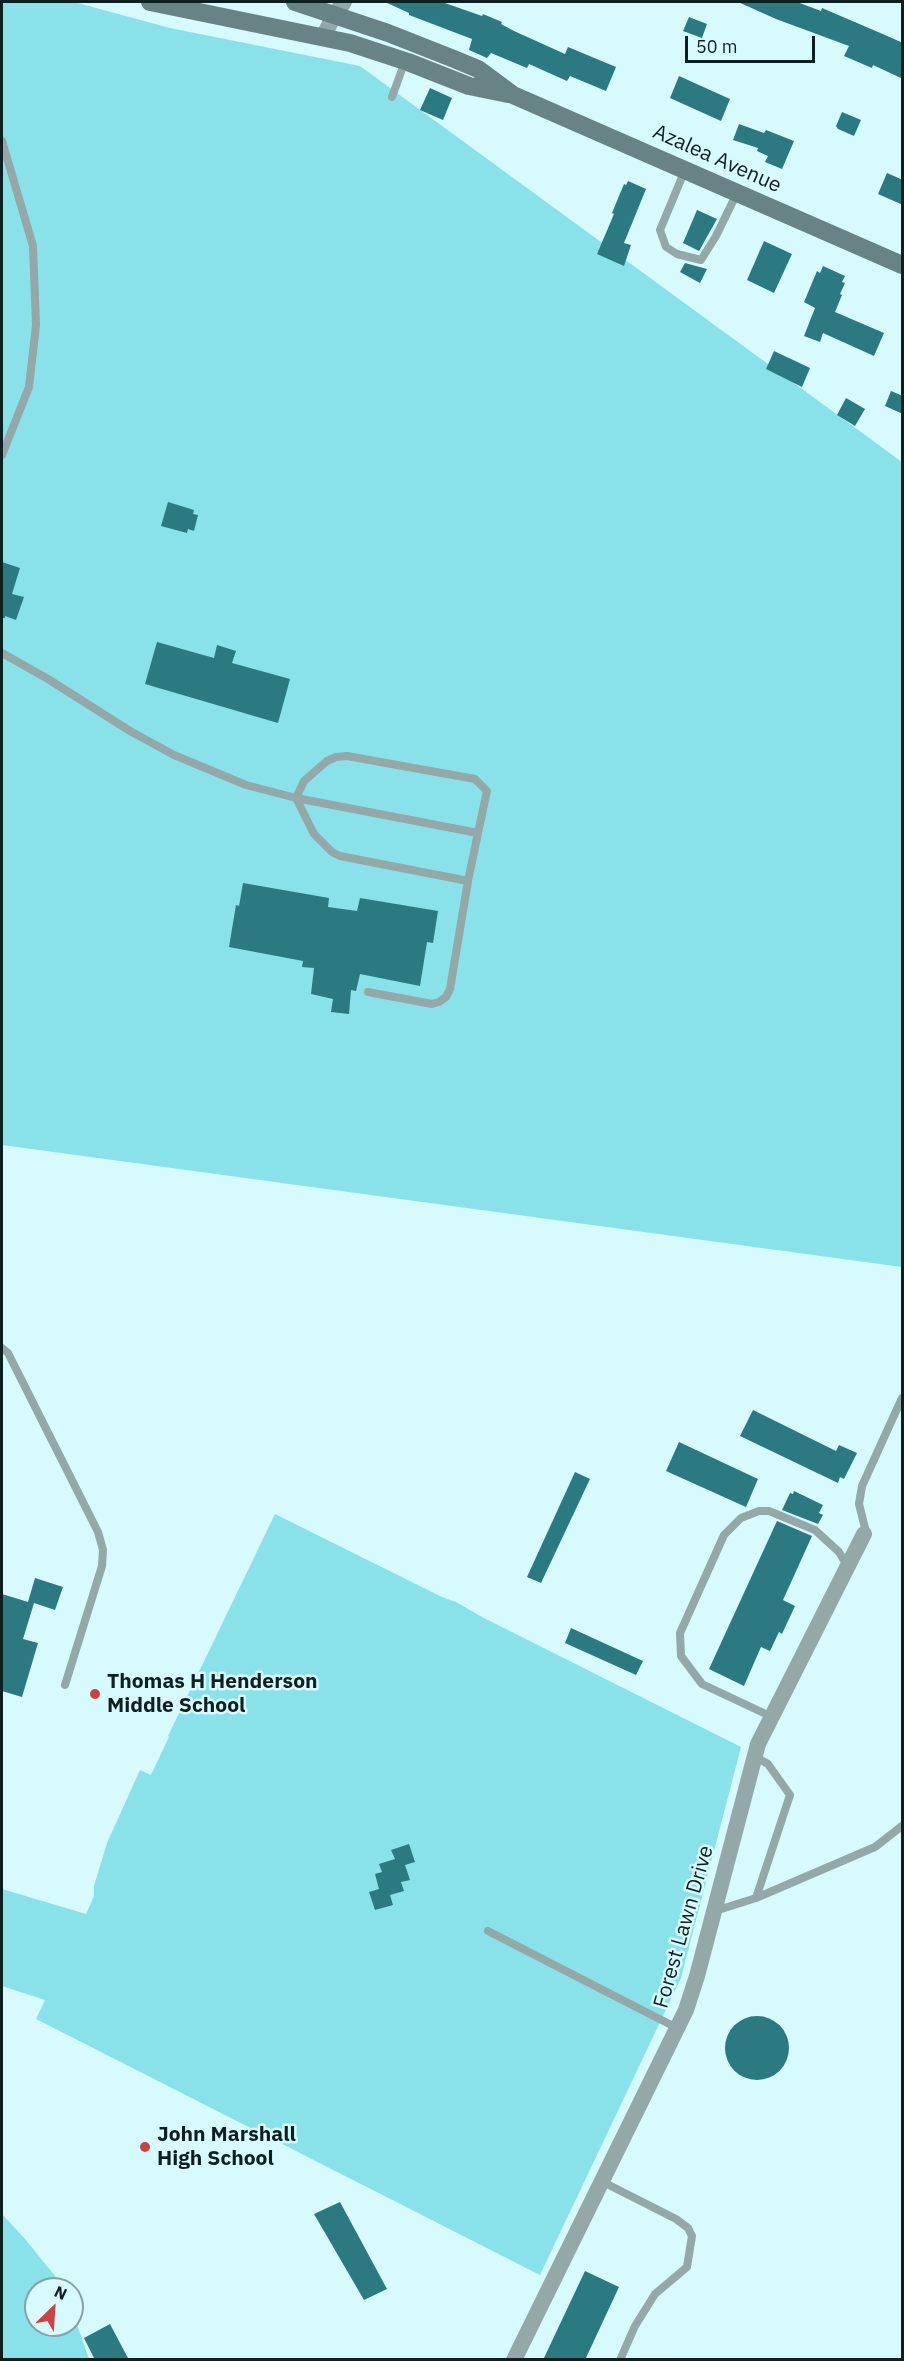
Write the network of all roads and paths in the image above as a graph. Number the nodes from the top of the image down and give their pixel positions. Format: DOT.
graph roads {
  1 [pos="150,2"];
  2 [pos="294,2"];
  3 [pos="340,8"];
  4 [pos="323,37"];
  5 [pos="405,61"];
  6 [pos="513,95"];
  7 [pos="392,97"];
  8 [pos="2,141"];
  9 [pos="685,170"];
  10 [pos="737,193"];
  11 [pos="903,265"];
  12 [pos="2,455"];
  13 [pos="2,653"];
  14 [pos="296,798"];
  15 [pos="478,833"];
  16 [pos="468,881"];
  17 [pos="368,992"];
  18 [pos="2,1348"];
  19 [pos="903,1398"];
  20 [pos="864,1534"];
  21 [pos="848,1567"];
  22 [pos="65,1685"];
  23 [pos="770,1716"];
  24 [pos="754,1756"];
  25 [pos="903,1826"];
  26 [pos="756,1898"];
  27 [pos="715,1911"];
  28 [pos="488,1931"];
  29 [pos="677,2028"];
  30 [pos="603,2181"];
  31 [pos="514,2360"];
  32 [pos="620,2360"];
  1 -- 4 [label="main road, Azalea Avenue"];
  2 -- 3 [label="main road, Azalea Avenue"];
  3 -- 4 [label="street"];
  3 -- 6 [label="main road, Azalea Avenue"];
  4 -- 5 [label="main road, Azalea Avenue"];
  5 -- 6 [label="main road, Azalea Avenue"];
  5 -- 7 [label="lane"];
  6 -- 9 [label="main road, Azalea Avenue"];
  8 -- 12 [label="lane"];
  9 -- 10 [label="main road, Azalea Avenue"];
  9 -- 10 [label="lane"];
  10 -- 11 [label="main road, Azalea Avenue"];
  13 -- 14 [label="lane"];
  14 -- 15 [label="lane"];
  14 -- 15 [label="lane"];
  14 -- 16 [label="lane"];
  15 -- 16 [label="lane"];
  16 -- 17 [label="lane"];
  18 -- 22 [label="lane"];
  19 -- 20 [label="lane"];
  20 -- 21 [label="street, Forest Lawn Drive"];
  21 -- 23 [label="street, Forest Lawn Drive"];
  21 -- 23 [label="lane"];
  23 -- 24 [label="street, Forest Lawn Drive"];
  24 -- 26 [label="lane"];
  24 -- 27 [label="street, Forest Lawn Drive"];
  25 -- 26 [label="lane"];
  26 -- 27 [label="lane"];
  27 -- 29 [label="street, Forest Lawn Drive"];
  28 -- 29 [label="lane"];
  29 -- 30 [label="street, Forest Lawn Drive"];
  30 -- 31 [label="street, Forest Lawn Drive"];
  30 -- 32 [label="lane"];
}
